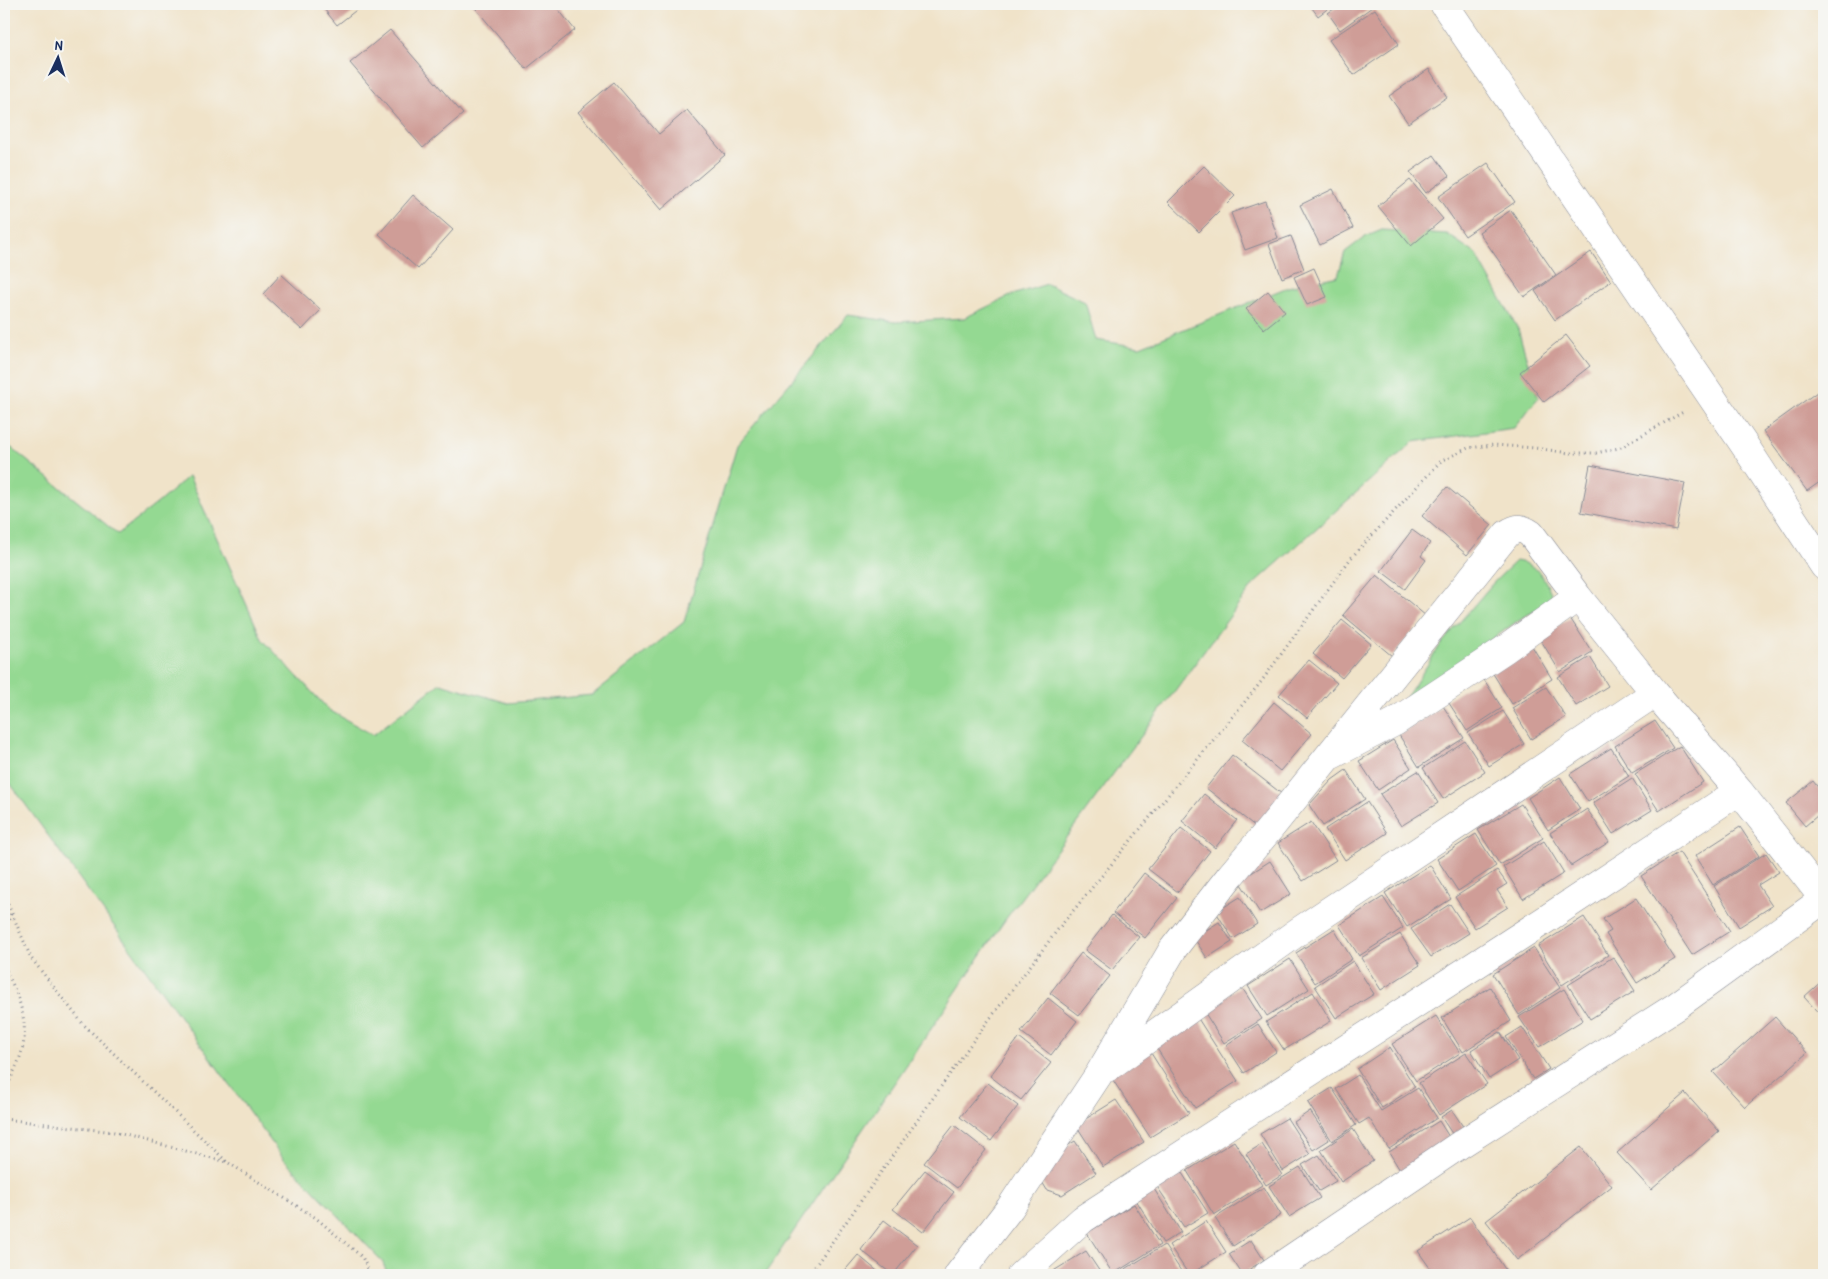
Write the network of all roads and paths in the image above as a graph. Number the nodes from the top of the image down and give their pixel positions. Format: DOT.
graph roads {
  1 [pos="1444,4"];
  2 [pos="1712,398"];
  3 [pos="1824,566"];
  4 [pos="1578,597"];
  5 [pos="1655,693"];
  6 [pos="1324,759"];
  7 [pos="1739,792"];
  8 [pos="4,895"];
  9 [pos="1824,899"];
  10 [pos="12,913"];
  11 [pos="4,934"];
  12 [pos="4,966"];
  13 [pos="1099,1074"];
  14 [pos="4,1089"];
  15 [pos="4,1119"];
  16 [pos="227,1162"];
  17 [pos="371,1275"];
  18 [pos="809,1275"];
  19 [pos="958,1275"];
  20 [pos="1022,1275"];
  21 [pos="1267,1275"];
  1 -- 2 [label="street"];
  2 -- 3 [label="street"];
  2 -- 18 [label="path"];
  4 -- 5 [label="street"];
  4 -- 6 [label="street"];
  4 -- 6 [label="street"];
  5 -- 7 [label="street"];
  5 -- 13 [label="street"];
  6 -- 13 [label="street"];
  7 -- 9 [label="street"];
  7 -- 20 [label="street"];
  8 -- 10 [label="path"];
  9 -- 21 [label="street"];
  10 -- 11 [label="path"];
  10 -- 16 [label="path"];
  12 -- 14 [label="path"];
  13 -- 19 [label="street"];
  15 -- 16 [label="path"];
  16 -- 17 [label="path"];
}
